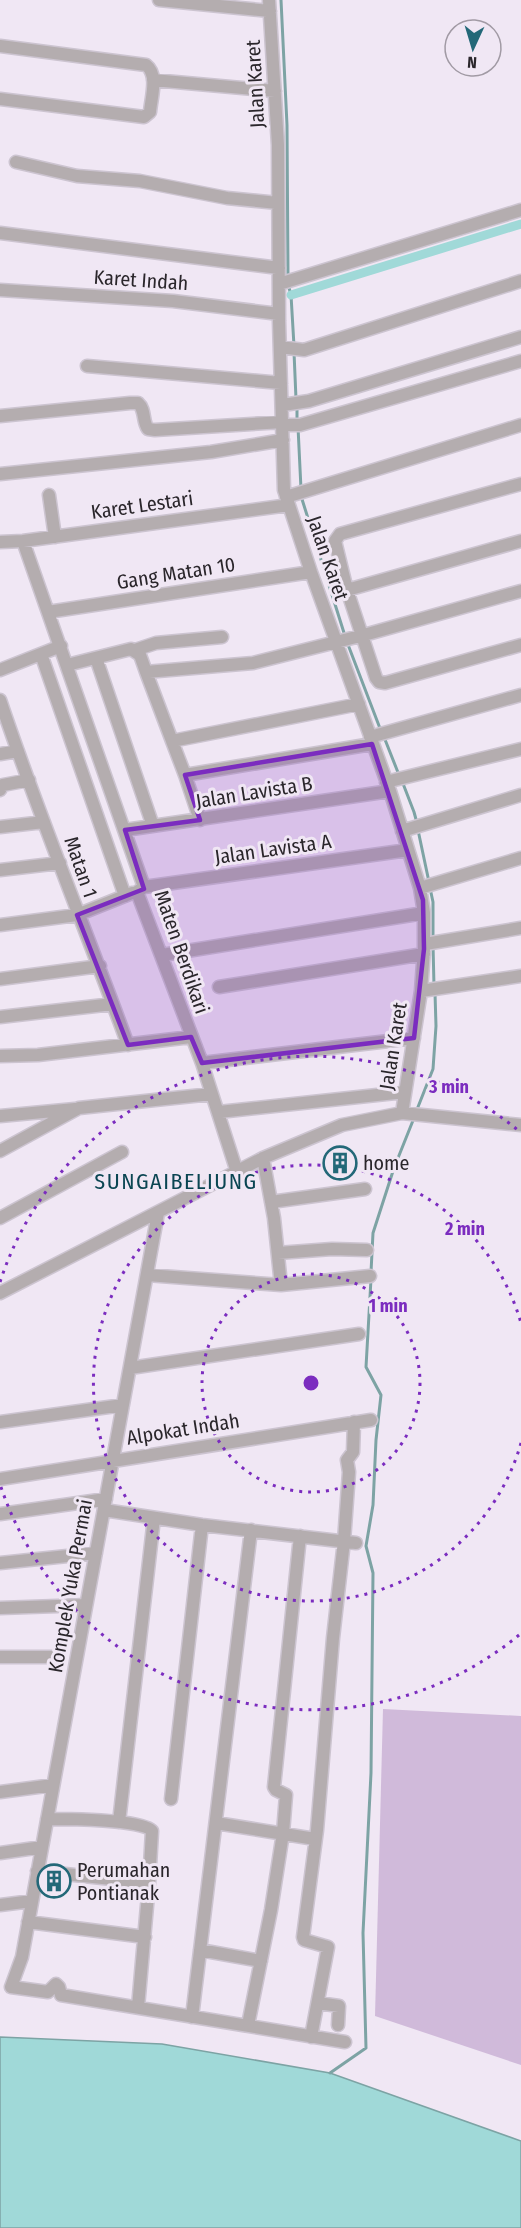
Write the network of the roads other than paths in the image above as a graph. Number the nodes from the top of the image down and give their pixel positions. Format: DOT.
graph roads {
  1 [pos="159,0"];
  2 [pos="269,6"];
  3 [pos="0,46"];
  4 [pos="153,80"];
  5 [pos="275,92"];
  6 [pos="0,99"];
  7 [pos="16,162"];
  8 [pos="278,203"];
  9 [pos="521,210"];
  10 [pos="0,233"];
  11 [pos="279,268"];
  12 [pos="521,280"];
  13 [pos="281,284"];
  14 [pos="0,290"];
  15 [pos="279,314"];
  16 [pos="521,337"];
  17 [pos="282,347"];
  18 [pos="521,361"];
  19 [pos="87,366"];
  20 [pos="281,383"];
  21 [pos="286,404"];
  22 [pos="0,416"];
  23 [pos="284,424"];
  24 [pos="521,425"];
  25 [pos="283,440"];
  26 [pos="0,474"];
  27 [pos="521,484"];
  28 [pos="49,495"];
  29 [pos="288,499"];
  30 [pos="55,537"];
  31 [pos="23,541"];
  32 [pos="521,541"];
  33 [pos="0,542"];
  34 [pos="311,572"];
  35 [pos="347,590"];
  36 [pos="521,591"];
  37 [pos="48,612"];
  38 [pos="362,636"];
  39 [pos="222,637"];
  40 [pos="340,642"];
  41 [pos="521,645"];
  42 [pos="61,646"];
  43 [pos="135,650"];
  44 [pos="41,654"];
  45 [pos="96,658"];
  46 [pos="67,665"];
  47 [pos="0,670"];
  48 [pos="146,672"];
  49 [pos="521,695"];
  50 [pos="0,700"];
  51 [pos="359,704"];
  52 [pos="3,716"];
  53 [pos="372,739"];
  54 [pos="172,741"];
  55 [pos="521,749"];
  56 [pos="18,751"];
  57 [pos="0,753"];
  58 [pos="184,775"];
  59 [pos="29,780"];
  60 [pos="389,784"];
  61 [pos="0,790"];
  62 [pos="521,795"];
  63 [pos="200,820"];
  64 [pos="44,822"];
  65 [pos="153,826"];
  66 [pos="0,827"];
  67 [pos="125,830"];
  68 [pos="405,830"];
  69 [pos="408,850"];
  70 [pos="521,858"];
  71 [pos="60,864"];
  72 [pos="0,870"];
  73 [pos="422,887"];
  74 [pos="135,892"];
  75 [pos="424,914"];
  76 [pos="77,915"];
  77 [pos="0,925"];
  78 [pos="521,928"];
  79 [pos="426,947"];
  80 [pos="162,955"];
  81 [pos="100,966"];
  82 [pos="521,976"];
  83 [pos="0,979"];
  84 [pos="219,987"];
  85 [pos="424,990"];
  86 [pos="113,1004"];
  87 [pos="0,1017"];
  88 [pos="191,1037"];
  89 [pos="414,1038"];
  90 [pos="128,1045"];
  91 [pos="0,1056"];
  92 [pos="202,1063"];
  93 [pos="405,1092"];
  94 [pos="212,1094"];
  95 [pos="79,1108"];
  96 [pos="219,1112"];
  97 [pos="403,1113"];
  98 [pos="0,1116"];
  99 [pos="521,1125"];
  100 [pos="0,1151"];
  101 [pos="122,1152"];
  102 [pos="263,1158"];
  103 [pos="237,1172"];
  104 [pos="365,1190"];
  105 [pos="271,1202"];
  106 [pos="158,1213"];
  107 [pos="0,1218"];
  108 [pos="367,1250"];
  109 [pos="278,1253"];
  110 [pos="147,1275"];
  111 [pos="370,1276"];
  112 [pos="281,1285"];
  113 [pos="0,1293"];
  114 [pos="359,1335"];
  115 [pos="130,1368"];
  116 [pos="123,1405"];
  117 [pos="371,1420"];
  118 [pos="0,1422"];
  119 [pos="354,1422"];
  120 [pos="113,1460"];
  121 [pos="0,1479"];
  122 [pos="105,1504"];
  123 [pos="0,1514"];
  124 [pos="154,1518"];
  125 [pos="202,1525"];
  126 [pos="251,1530"];
  127 [pos="300,1536"];
  128 [pos="350,1542"];
  129 [pos="96,1553"];
  130 [pos="0,1563"];
  131 [pos="86,1605"];
  132 [pos="0,1608"];
  133 [pos="0,1657"];
  134 [pos="57,1657"];
  135 [pos="53,1785"];
  136 [pos="0,1792"];
  137 [pos="171,1799"];
  138 [pos="47,1819"];
  139 [pos="119,1822"];
  140 [pos="216,1823"];
  141 [pos="283,1833"];
  142 [pos="315,1839"];
  143 [pos="42,1847"];
  144 [pos="0,1853"];
  145 [pos="37,1871"];
  146 [pos="149,1883"];
  147 [pos="32,1901"];
  148 [pos="0,1905"];
  149 [pos="28,1922"];
  150 [pos="145,1937"];
  151 [pos="200,1950"];
  152 [pos="261,1961"];
  153 [pos="318,2003"];
  154 [pos="138,2007"];
  155 [pos="192,2017"];
  156 [pos="248,2025"];
  157 [pos="338,2025"];
  158 [pos="311,2037"];
  159 [pos="345,2042"];
  1 -- 2 [label="street"];
  2 -- 5 [label="street, Jalan Karet"];
  3 -- 4 [label="street"];
  4 -- 5 [label="street"];
  4 -- 6 [label="street"];
  5 -- 8 [label="street, Jalan Karet"];
  7 -- 8 [label="street"];
  8 -- 11 [label="street, Jalan Karet"];
  9 -- 13 [label="street"];
  10 -- 11 [label="street"];
  11 -- 13 [label="street, Jalan Karet"];
  12 -- 17 [label="street"];
  13 -- 15 [label="street, Jalan Karet"];
  14 -- 15 [label="street, Karet Indah"];
  15 -- 17 [label="street, Jalan Karet"];
  16 -- 21 [label="street"];
  17 -- 20 [label="street, Jalan Karet"];
  18 -- 23 [label="street"];
  19 -- 20 [label="street"];
  20 -- 21 [label="street, Jalan Karet"];
  21 -- 23 [label="street, Jalan Karet"];
  22 -- 23 [label="street"];
  23 -- 25 [label="street, Jalan Karet"];
  24 -- 29 [label="street, Karet Lestari"];
  25 -- 26 [label="street"];
  25 -- 29 [label="street, Jalan Karet"];
  27 -- 35 [label="street"];
  28 -- 30 [label="street"];
  29 -- 30 [label="street, Karet Lestari"];
  29 -- 34 [label="street, Jalan Karet"];
  30 -- 31 [label="street, Karet Lestari"];
  31 -- 33 [label="street, Karet Lestari"];
  31 -- 37 [label="street, Maten Berdikari"];
  32 -- 35 [label="street"];
  34 -- 37 [label="street, Gang Matan 10"];
  34 -- 40 [label="street, Jalan Karet"];
  35 -- 38 [label="street"];
  36 -- 38 [label="street"];
  37 -- 42 [label="street, Maten Berdikari"];
  38 -- 40 [label="street"];
  38 -- 41 [label="street"];
  39 -- 43 [label="street"];
  40 -- 48 [label="street"];
  40 -- 51 [label="street, Jalan Karet"];
  42 -- 44 [label="street"];
  42 -- 46 [label="street, Maten Berdikari"];
  43 -- 45 [label="street"];
  43 -- 48 [label="street"];
  44 -- 47 [label="street"];
  44 -- 74 [label="street"];
  45 -- 46 [label="street"];
  45 -- 65 [label="street"];
  46 -- 67 [label="street, Maten Berdikari"];
  48 -- 54 [label="street"];
  49 -- 53 [label="street"];
  50 -- 52 [label="street, Matan 1"];
  51 -- 53 [label="street, Jalan Karet"];
  51 -- 54 [label="street"];
  52 -- 56 [label="street, Matan 1"];
  53 -- 58 [label="street"];
  53 -- 60 [label="street, Jalan Karet"];
  54 -- 58 [label="street"];
  55 -- 60 [label="street, Jalan Lavista B"];
  56 -- 57 [label="street"];
  56 -- 59 [label="street, Matan 1"];
  58 -- 63 [label="street"];
  59 -- 61 [label="street"];
  59 -- 64 [label="street, Matan 1"];
  60 -- 63 [label="street, Jalan Lavista B"];
  60 -- 68 [label="street, Jalan Karet"];
  62 -- 68 [label="street"];
  63 -- 65 [label="street, Jalan Lavista B"];
  64 -- 66 [label="street"];
  64 -- 71 [label="street, Matan 1"];
  65 -- 67 [label="street, Jalan Lavista B"];
  67 -- 74 [label="street, Maten Berdikari"];
  68 -- 69 [label="street, Jalan Karet"];
  69 -- 73 [label="street, Jalan Karet"];
  69 -- 74 [label="street, Jalan Lavista A"];
  70 -- 73 [label="street"];
  71 -- 72 [label="street"];
  71 -- 76 [label="street, Matan 1"];
  73 -- 75 [label="street, Jalan Karet"];
  74 -- 76 [label="street, Jalan Lavista A"];
  74 -- 80 [label="street, Maten Berdikari"];
  75 -- 79 [label="street, Jalan Karet"];
  75 -- 80 [label="street"];
  76 -- 77 [label="street, Jalan Lavista A"];
  76 -- 81 [label="street, Matan 1"];
  78 -- 79 [label="street"];
  79 -- 84 [label="street"];
  79 -- 85 [label="street, Jalan Karet"];
  80 -- 88 [label="street, Maten Berdikari"];
  81 -- 83 [label="street"];
  81 -- 86 [label="street, Matan 1"];
  82 -- 85 [label="street"];
  85 -- 89 [label="street, Jalan Karet"];
  86 -- 87 [label="street"];
  86 -- 90 [label="street, Matan 1"];
  88 -- 90 [label="street"];
  88 -- 92 [label="street, Maten Berdikari"];
  89 -- 92 [label="street"];
  89 -- 93 [label="street, Jalan Karet"];
  90 -- 91 [label="street"];
  92 -- 94 [label="street, Maten Berdikari"];
  93 -- 96 [label="street"];
  93 -- 97 [label="street, Jalan Karet"];
  94 -- 95 [label="street"];
  94 -- 96 [label="street, Maten Berdikari"];
  95 -- 98 [label="street"];
  95 -- 100 [label="street"];
  96 -- 103 [label="street, Maten Berdikari"];
  97 -- 99 [label="street"];
  97 -- 102 [label="street"];
  101 -- 107 [label="street"];
  102 -- 103 [label="street"];
  102 -- 105 [label="street"];
  103 -- 106 [label="street"];
  104 -- 105 [label="street"];
  105 -- 109 [label="street"];
  106 -- 110 [label="street, Komplek Yuka Permai"];
  106 -- 113 [label="street"];
  108 -- 109 [label="street"];
  109 -- 112 [label="street"];
  110 -- 112 [label="street"];
  110 -- 115 [label="street, Komplek Yuka Permai"];
  111 -- 112 [label="street"];
  114 -- 115 [label="street"];
  115 -- 116 [label="street, Komplek Yuka Permai"];
  116 -- 118 [label="street"];
  116 -- 120 [label="street, Komplek Yuka Permai"];
  117 -- 119 [label="street, Alpokat Indah"];
  119 -- 120 [label="street, Alpokat Indah"];
  119 -- 128 [label="street"];
  120 -- 121 [label="street, Alpokat Indah"];
  120 -- 122 [label="street, Komplek Yuka Permai"];
  122 -- 123 [label="street"];
  122 -- 124 [label="street"];
  122 -- 129 [label="street, Komplek Yuka Permai"];
  124 -- 125 [label="street"];
  124 -- 139 [label="street"];
  125 -- 126 [label="street"];
  125 -- 137 [label="street"];
  126 -- 127 [label="street"];
  126 -- 140 [label="street"];
  127 -- 128 [label="street"];
  127 -- 141 [label="street"];
  128 -- 142 [label="street"];
  129 -- 130 [label="street"];
  129 -- 131 [label="street, Komplek Yuka Permai"];
  131 -- 132 [label="street"];
  131 -- 135 [label="street, Komplek Yuka Permai"];
  133 -- 134 [label="street"];
  135 -- 136 [label="street"];
  135 -- 138 [label="street, Komplek Yuka Permai"];
  138 -- 139 [label="street"];
  138 -- 143 [label="street, Komplek Yuka Permai"];
  139 -- 146 [label="street"];
  140 -- 141 [label="street"];
  140 -- 151 [label="street"];
  141 -- 142 [label="street"];
  141 -- 152 [label="street"];
  142 -- 153 [label="street"];
  143 -- 144 [label="street"];
  143 -- 145 [label="street, Komplek Yuka Permai"];
  145 -- 146 [label="street"];
  145 -- 147 [label="street, Komplek Yuka Permai"];
  146 -- 150 [label="street"];
  147 -- 148 [label="street"];
  147 -- 149 [label="street, Komplek Yuka Permai"];
  149 -- 150 [label="street"];
  149 -- 154 [label="street, Komplek Yuka Permai"];
  150 -- 154 [label="street"];
  151 -- 152 [label="street"];
  151 -- 155 [label="street"];
  152 -- 156 [label="street"];
  153 -- 157 [label="street"];
  153 -- 158 [label="street"];
  154 -- 155 [label="street"];
  155 -- 156 [label="street"];
  156 -- 158 [label="street"];
  158 -- 159 [label="street"];
}
